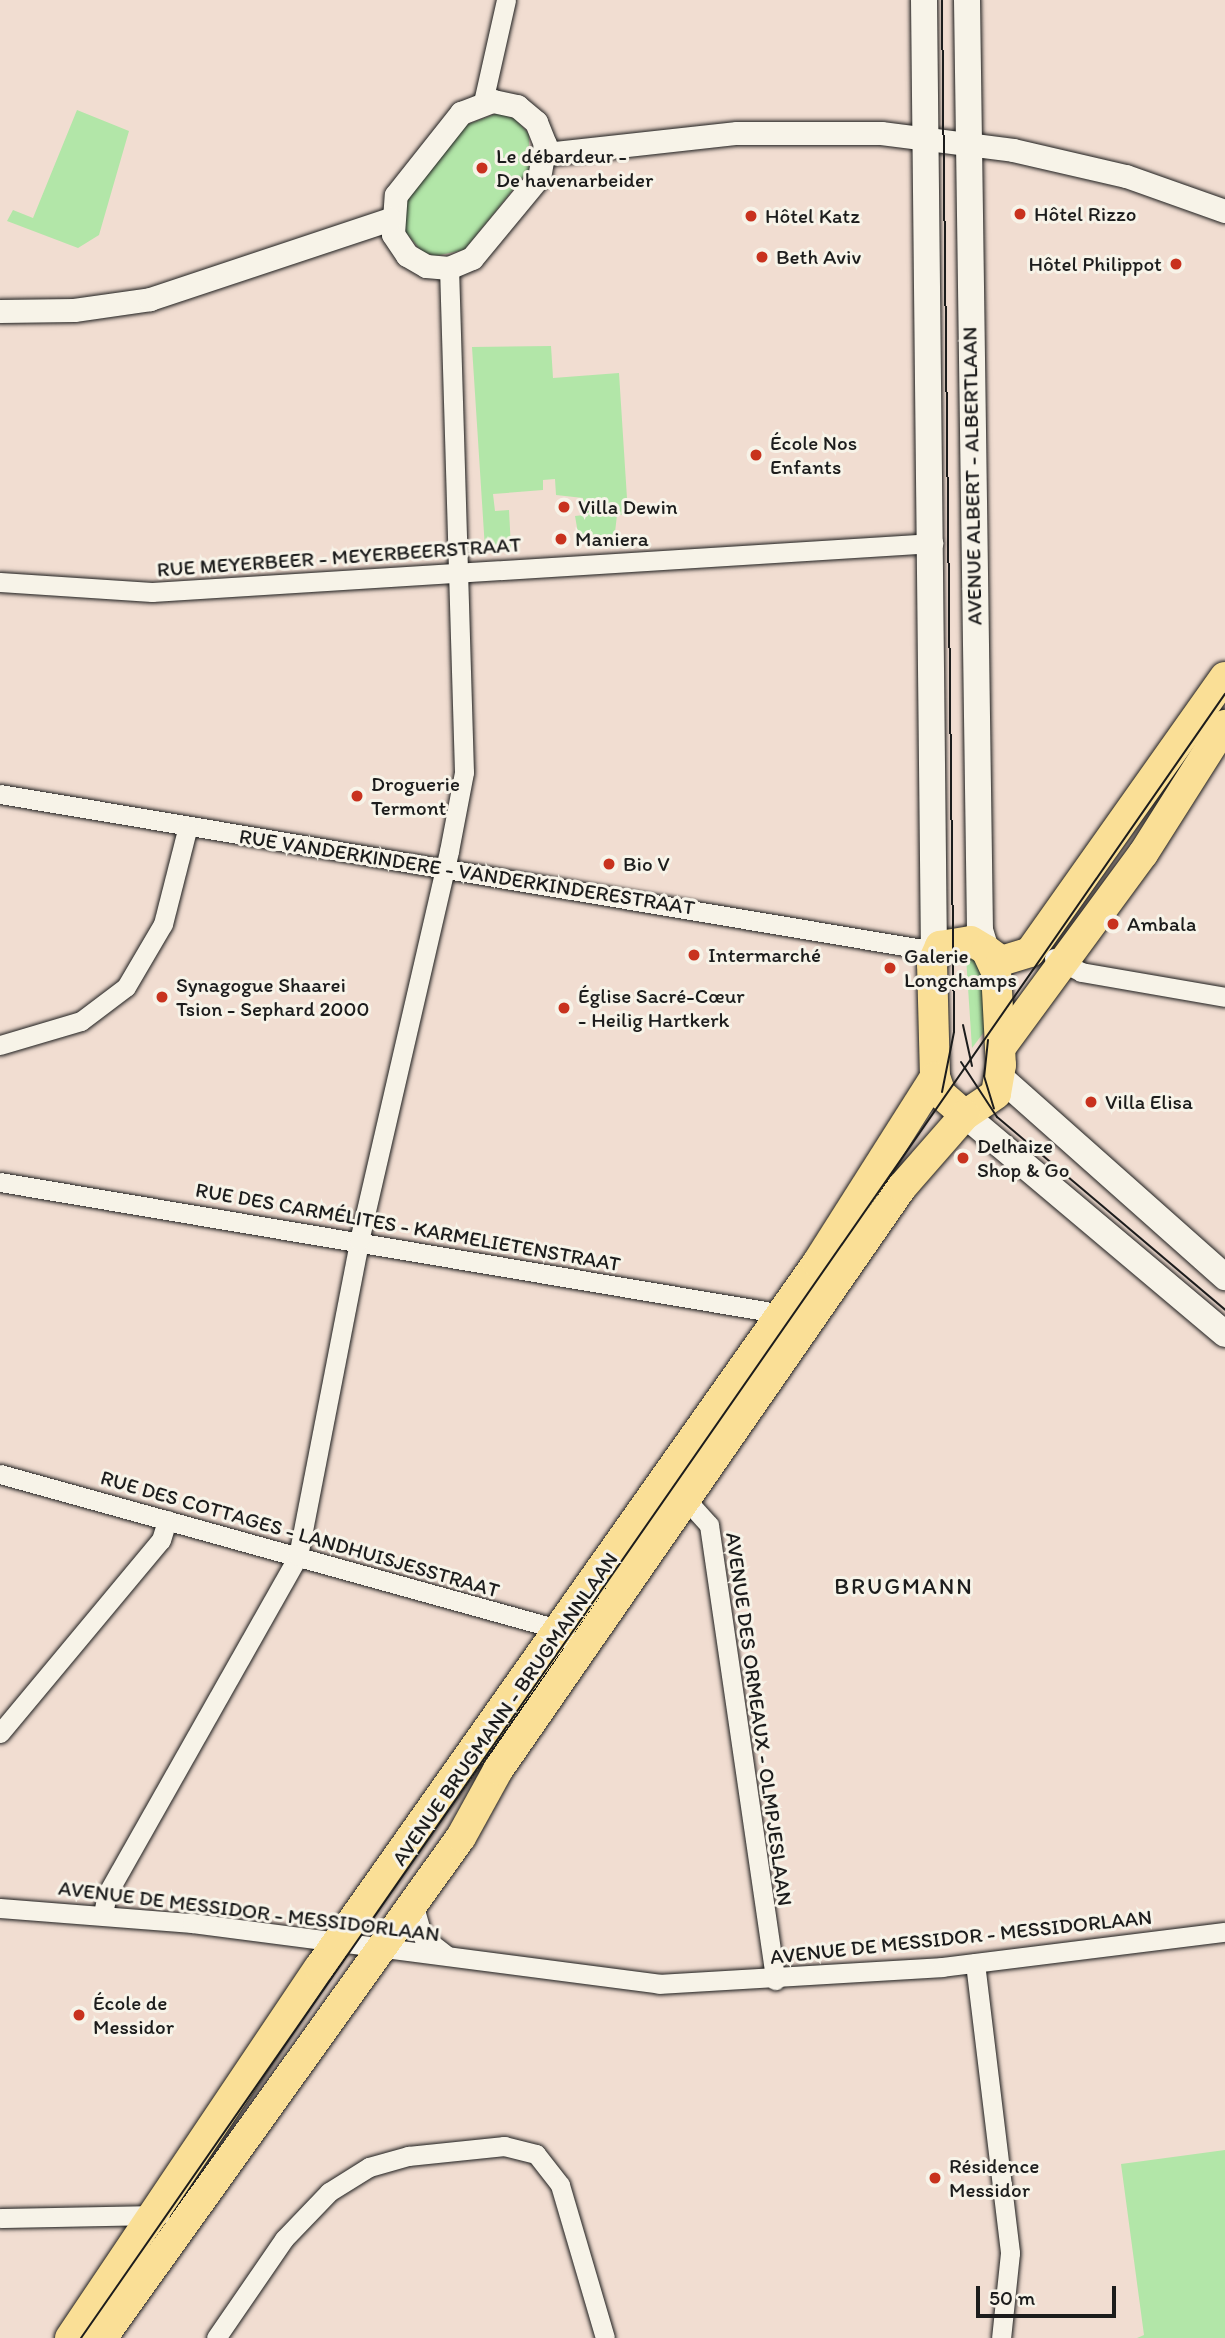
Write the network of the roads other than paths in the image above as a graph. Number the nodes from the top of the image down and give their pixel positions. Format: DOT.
graph roads {
  1 [pos="506,0"];
  2 [pos="924,0"];
  3 [pos="968,0"];
  4 [pos="483,102"];
  5 [pos="926,139"];
  6 [pos="970,145"];
  7 [pos="546,154"];
  8 [pos="1225,211"];
  9 [pos="390,219"];
  10 [pos="449,268"];
  11 [pos="0,311"];
  12 [pos="933,543"];
  13 [pos="460,572"];
  14 [pos="0,582"];
  15 [pos="1225,677"];
  16 [pos="1225,725"];
  17 [pos="0,794"];
  18 [pos="188,826"];
  19 [pos="443,868"];
  20 [pos="986,950"];
  21 [pos="934,951"];
  22 [pos="1030,952"];
  23 [pos="1065,964"];
  24 [pos="1225,997"];
  25 [pos="0,1045"];
  26 [pos="1001,1047"];
  27 [pos="935,1077"];
  28 [pos="1001,1079"];
  29 [pos="965,1115"];
  30 [pos="0,1182"];
  31 [pos="359,1241"];
  32 [pos="1225,1277"];
  33 [pos="794,1318"];
  34 [pos="1225,1334"];
  35 [pos="0,1474"];
  36 [pos="676,1490"];
  37 [pos="167,1520"];
  38 [pos="298,1556"];
  39 [pos="571,1639"];
  40 [pos="0,1733"];
  41 [pos="413,1903"];
  42 [pos="0,1908"];
  43 [pos="103,1914"];
  44 [pos="1225,1932"];
  45 [pos="338,1943"];
  46 [pos="380,1948"];
  47 [pos="450,1957"];
  48 [pos="975,1963"];
  49 [pos="775,1980"];
  50 [pos="189,2212"];
  51 [pos="154,2216"];
  52 [pos="0,2218"];
  53 [pos="70,2338"];
  54 [pos="102,2338"];
  55 [pos="216,2338"];
  56 [pos="605,2338"];
  57 [pos="1002,2338"];
  1 -- 4 [label="street"];
  2 -- 5 [label="main road, AVENUE ALBERT - ALBERTLAAN"];
  3 -- 6 [label="main road, AVENUE ALBERT - ALBERTLAAN"];
  4 -- 7 [label="street"];
  4 -- 9 [label="street"];
  5 -- 6 [label="street"];
  5 -- 7 [label="street"];
  5 -- 12 [label="main road, AVENUE ALBERT - ALBERTLAAN"];
  6 -- 8 [label="street"];
  6 -- 20 [label="main road, AVENUE ALBERT - ALBERTLAAN"];
  7 -- 10 [label="street"];
  9 -- 10 [label="street"];
  9 -- 11 [label="street"];
  10 -- 13 [label="street"];
  12 -- 13 [label="street, RUE MEYERBEER - MEYERBEERSTRAAT"];
  12 -- 21 [label="main road, AVENUE ALBERT - ALBERTLAAN"];
  13 -- 14 [label="street, RUE MEYERBEER - MEYERBEERSTRAAT"];
  13 -- 19 [label="street"];
  15 -- 22 [label="main road"];
  16 -- 23 [label="main road"];
  17 -- 18 [label="street, RUE VANDERKINDERE - VANDERKINDERESTRAAT"];
  18 -- 19 [label="street, RUE VANDERKINDERE - VANDERKINDERESTRAAT"];
  18 -- 25 [label="street"];
  19 -- 21 [label="street, RUE VANDERKINDERE - VANDERKINDERESTRAAT"];
  19 -- 31 [label="street"];
  20 -- 21 [label="main road"];
  20 -- 22 [label="main road"];
  20 -- 26 [label="main road"];
  21 -- 27 [label="main road"];
  22 -- 23 [label="street"];
  23 -- 24 [label="street"];
  23 -- 26 [label="main road"];
  26 -- 28 [label="main road"];
  27 -- 29 [label="main road"];
  27 -- 33 [label="main road, AVENUE BRUGMANN - BRUGMANNLAAN"];
  28 -- 29 [label="main road, AVENUE BRUGMANN - BRUGMANNLAAN"];
  28 -- 32 [label="main road"];
  29 -- 33 [label="main road, AVENUE BRUGMANN - BRUGMANNLAAN"];
  29 -- 34 [label="main road"];
  30 -- 31 [label="street, RUE DES CARMÉLITES - KARMELIETENSTRAAT"];
  31 -- 33 [label="street, RUE DES CARMÉLITES - KARMELIETENSTRAAT"];
  31 -- 38 [label="street"];
  33 -- 36 [label="main road, AVENUE BRUGMANN - BRUGMANNLAAN"];
  35 -- 37 [label="street, RUE DES COTTAGES - LANDHUISJESSTRAAT"];
  36 -- 39 [label="main road, AVENUE BRUGMANN - BRUGMANNLAAN"];
  36 -- 49 [label="street, AVENUE DES ORMEAUX - OLMPJESLAAN"];
  37 -- 38 [label="street, RUE DES COTTAGES - LANDHUISJESSTRAAT"];
  37 -- 40 [label="street"];
  38 -- 39 [label="street, RUE DES COTTAGES - LANDHUISJESSTRAAT"];
  38 -- 43 [label="street"];
  39 -- 41 [label="main road, AVENUE BRUGMANN - BRUGMANNLAAN"];
  39 -- 45 [label="main road, AVENUE BRUGMANN - BRUGMANNLAAN"];
  41 -- 46 [label="main road, AVENUE BRUGMANN - BRUGMANNLAAN"];
  41 -- 47 [label="street, AVENUE DE MESSIDOR - MESSIDORLAAN"];
  42 -- 43 [label="street, AVENUE DE MESSIDOR - MESSIDORLAAN"];
  43 -- 45 [label="street, AVENUE DE MESSIDOR - MESSIDORLAAN"];
  44 -- 48 [label="street, AVENUE DE MESSIDOR - MESSIDORLAAN"];
  45 -- 46 [label="street, AVENUE DE MESSIDOR - MESSIDORLAAN"];
  45 -- 51 [label="main road, AVENUE BRUGMANN - BRUGMANNLAAN"];
  46 -- 47 [label="street, AVENUE DE MESSIDOR - MESSIDORLAAN"];
  46 -- 50 [label="main road, AVENUE BRUGMANN - BRUGMANNLAAN"];
  47 -- 49 [label="street, AVENUE DE MESSIDOR - MESSIDORLAAN"];
  48 -- 49 [label="street, AVENUE DE MESSIDOR - MESSIDORLAAN"];
  48 -- 57 [label="street"];
  50 -- 51 [label="street"];
  50 -- 54 [label="main road, AVENUE BRUGMANN - BRUGMANNLAAN"];
  51 -- 52 [label="street"];
  51 -- 53 [label="main road, AVENUE BRUGMANN - BRUGMANNLAAN"];
  55 -- 56 [label="street"];
}
